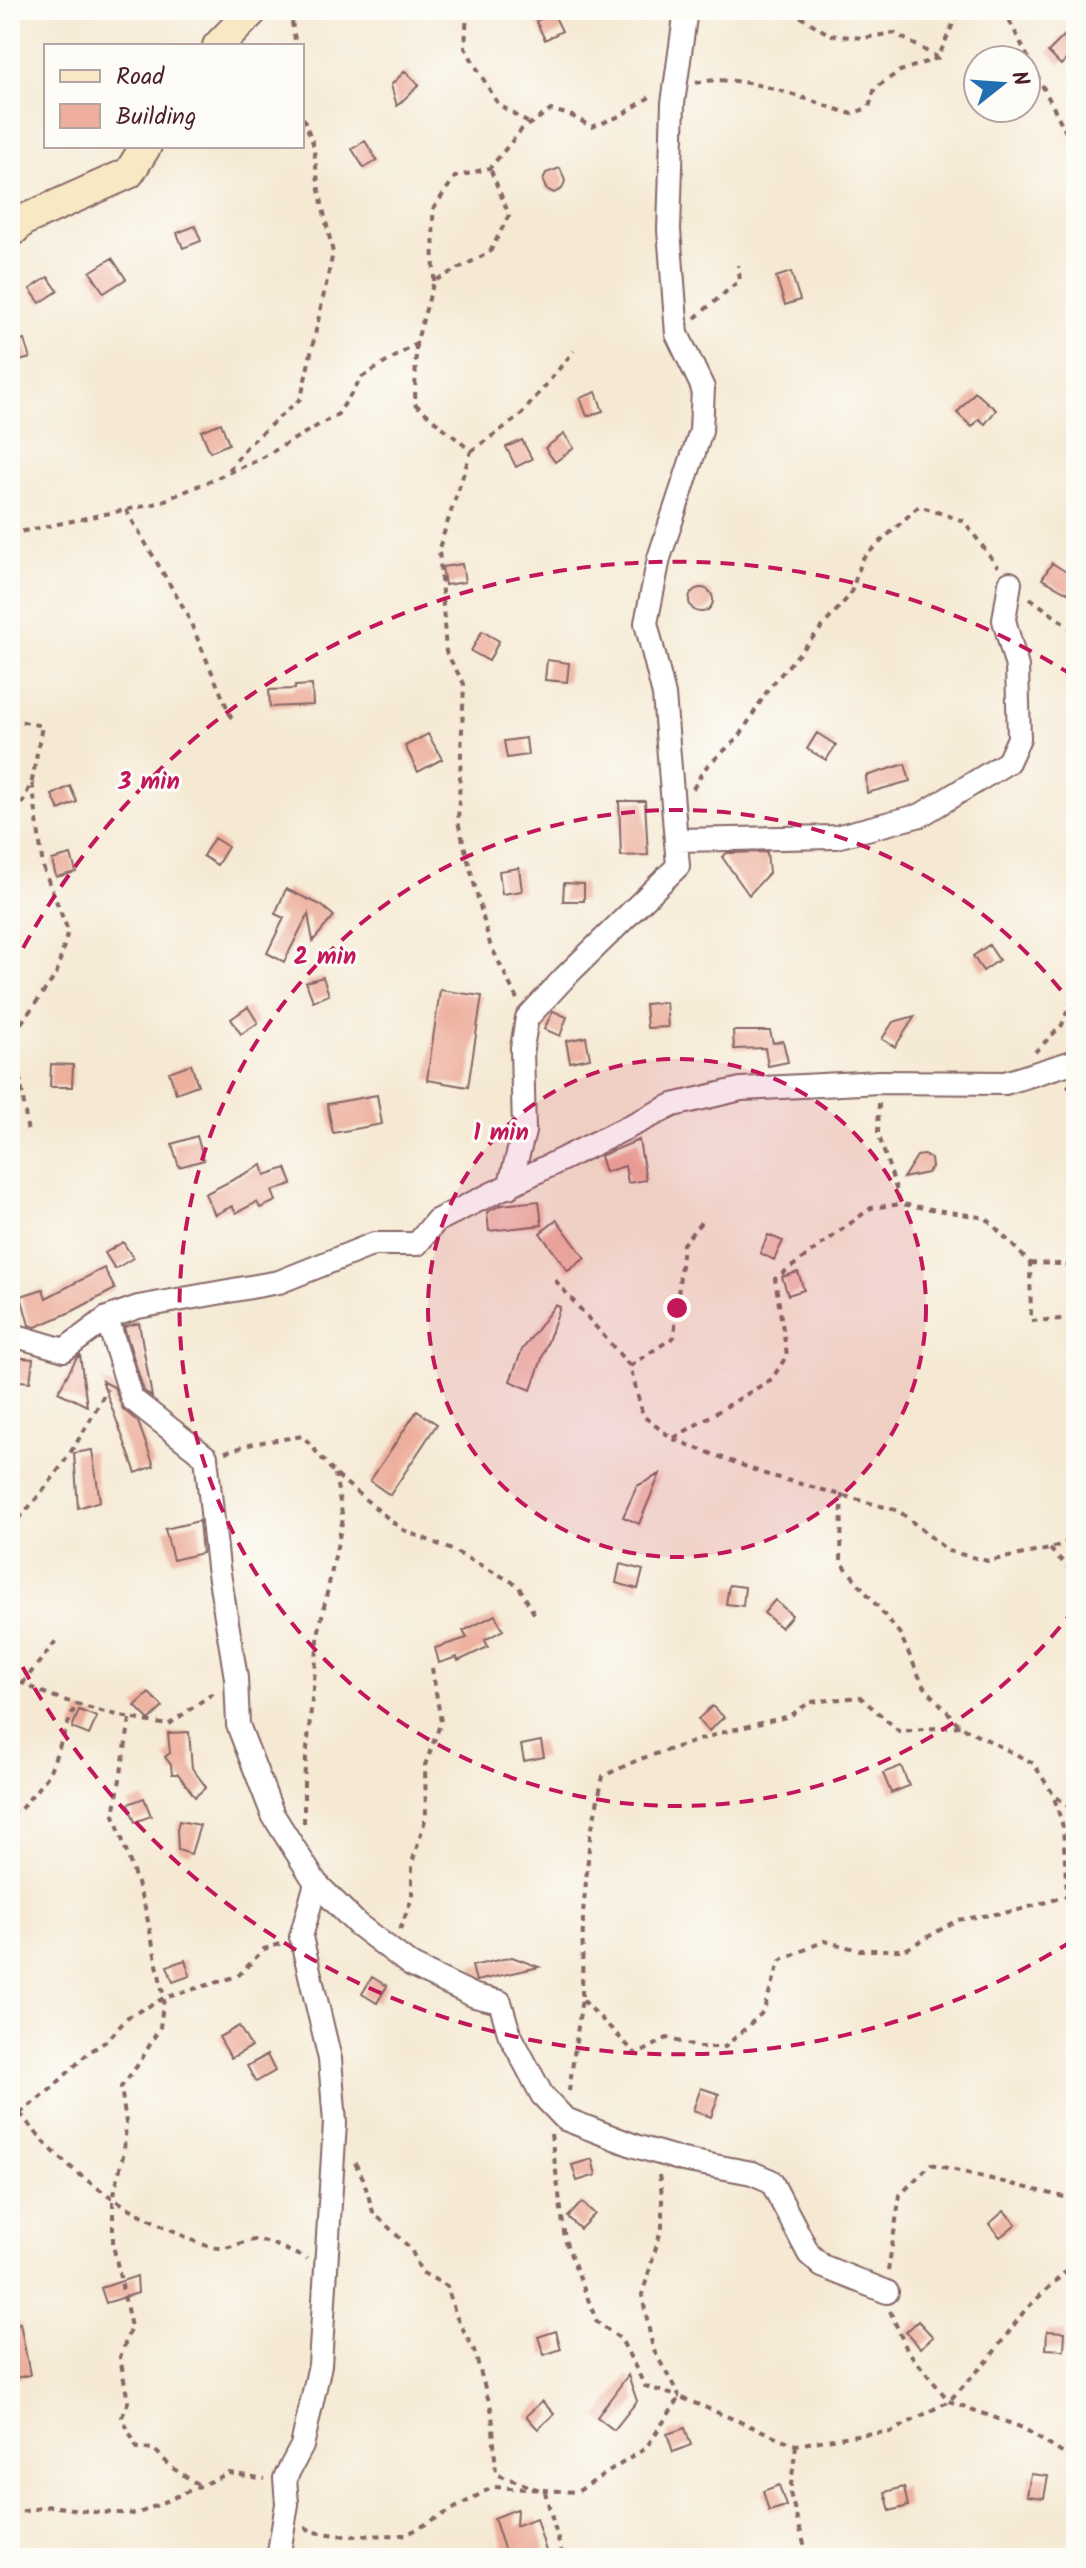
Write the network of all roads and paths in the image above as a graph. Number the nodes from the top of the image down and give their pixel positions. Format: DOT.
graph roads {
  1 [pos="253,10"];
  2 [pos="290,10"];
  3 [pos="467,10"];
  4 [pos="686,10"];
  5 [pos="790,10"];
  6 [pos="1004,10"];
  7 [pos="220,44"];
  8 [pos="296,44"];
  9 [pos="938,58"];
  10 [pos="304,120"];
  11 [pos="530,124"];
  12 [pos="145,148"];
  13 [pos="1076,152"];
  14 [pos="490,168"];
  15 [pos="10,233"];
  16 [pos="738,265"];
  17 [pos="677,334"];
  18 [pos="416,344"];
  19 [pos="574,351"];
  20 [pos="471,451"];
  21 [pos="227,473"];
  22 [pos="126,510"];
  23 [pos="10,534"];
  24 [pos="1010,583"];
  25 [pos="1076,632"];
  26 [pos="10,719"];
  27 [pos="232,719"];
  28 [pos="32,781"];
  29 [pos="10,832"];
  30 [pos="675,832"];
  31 [pos="1076,988"];
  32 [pos="527,1018"];
  33 [pos="12,1034"];
  34 [pos="1033,1054"];
  35 [pos="1076,1061"];
  36 [pos="880,1082"];
  37 [pos="28,1134"];
  38 [pos="509,1187"];
  39 [pos="901,1204"];
  40 [pos="703,1220"];
  41 [pos="1030,1263"];
  42 [pos="1076,1267"];
  43 [pos="555,1280"];
  44 [pos="107,1318"];
  45 [pos="1076,1318"];
  46 [pos="10,1334"];
  47 [pos="630,1366"];
  48 [pos="111,1382"];
  49 [pos="673,1439"];
  50 [pos="206,1457"];
  51 [pos="335,1474"];
  52 [pos="842,1494"];
  53 [pos="10,1527"];
  54 [pos="1076,1538"];
  55 [pos="1050,1549"];
  56 [pos="1076,1575"];
  57 [pos="536,1617"];
  58 [pos="59,1637"];
  59 [pos="432,1668"];
  60 [pos="10,1675"];
  61 [pos="236,1678"];
  62 [pos="22,1684"];
  63 [pos="76,1703"];
  64 [pos="130,1719"];
  65 [pos="960,1726"];
  66 [pos="1053,1794"];
  67 [pos="10,1811"];
  68 [pos="1076,1813"];
  69 [pos="304,1823"];
  70 [pos="316,1883"];
  71 [pos="301,1937"];
  72 [pos="392,1951"];
  73 [pos="164,1998"];
  74 [pos="582,1998"];
  75 [pos="542,2095"];
  76 [pos="20,2113"];
  77 [pos="565,2119"];
  78 [pos="10,2121"];
  79 [pos="335,2123"];
  80 [pos="655,2152"];
  81 [pos="113,2199"];
  82 [pos="1076,2200"];
  83 [pos="1076,2262"];
  84 [pos="324,2265"];
  85 [pos="887,2292"];
  86 [pos="680,2397"];
  87 [pos="949,2401"];
  88 [pos="796,2445"];
  89 [pos="1076,2462"];
  90 [pos="285,2478"];
  91 [pos="202,2487"];
  92 [pos="545,2492"];
  93 [pos="10,2514"];
  94 [pos="285,2515"];
  95 [pos="278,2558"];
  96 [pos="563,2558"];
  97 [pos="804,2558"];
  1 -- 7 [label="street"];
  2 -- 8 [label="path"];
  3 -- 11 [label="path"];
  4 -- 17 [label="street"];
  5 -- 9 [label="path"];
  6 -- 13 [label="path"];
  10 -- 21 [label="path"];
  12 -- 15 [label="street"];
  14 -- 18 [label="path"];
  16 -- 17 [label="path"];
  17 -- 30 [label="street"];
  18 -- 20 [label="path"];
  18 -- 21 [label="path"];
  19 -- 20 [label="path"];
  20 -- 32 [label="path"];
  21 -- 22 [label="path"];
  22 -- 23 [label="path"];
  22 -- 27 [label="path"];
  24 -- 25 [label="path"];
  24 -- 30 [label="street"];
  24 -- 30 [label="path"];
  26 -- 28 [label="path"];
  28 -- 29 [label="path"];
  28 -- 33 [label="path"];
  30 -- 32 [label="street"];
  31 -- 34 [label="path"];
  32 -- 38 [label="street"];
  33 -- 37 [label="path"];
  35 -- 36 [label="street"];
  36 -- 38 [label="street"];
  36 -- 39 [label="path"];
  38 -- 44 [label="street"];
  39 -- 41 [label="path"];
  39 -- 49 [label="path"];
  40 -- 47 [label="path"];
  41 -- 42 [label="path"];
  41 -- 45 [label="path"];
  43 -- 47 [label="path"];
  44 -- 46 [label="street"];
  44 -- 50 [label="street"];
  47 -- 49 [label="path"];
  48 -- 53 [label="path"];
  49 -- 52 [label="path"];
  50 -- 51 [label="path"];
  50 -- 61 [label="street"];
  51 -- 57 [label="path"];
  51 -- 69 [label="path"];
  52 -- 55 [label="path"];
  52 -- 65 [label="path"];
  54 -- 55 [label="path"];
  55 -- 56 [label="path"];
  58 -- 62 [label="path"];
  59 -- 72 [label="path"];
  60 -- 62 [label="path"];
  61 -- 64 [label="path"];
  61 -- 70 [label="street"];
  62 -- 63 [label="path"];
  63 -- 64 [label="path"];
  63 -- 67 [label="path"];
  64 -- 73 [label="path"];
  65 -- 66 [label="path"];
  65 -- 74 [label="path"];
  66 -- 68 [label="path"];
  66 -- 74 [label="path"];
  70 -- 71 [label="street"];
  70 -- 72 [label="street"];
  71 -- 73 [label="path"];
  71 -- 79 [label="street"];
  72 -- 75 [label="street"];
  73 -- 76 [label="path"];
  73 -- 81 [label="path"];
  74 -- 77 [label="path"];
  75 -- 77 [label="street"];
  75 -- 86 [label="path"];
  76 -- 78 [label="path"];
  76 -- 81 [label="path"];
  77 -- 80 [label="street"];
  79 -- 84 [label="street"];
  79 -- 92 [label="path"];
  80 -- 85 [label="street"];
  80 -- 86 [label="path"];
  81 -- 84 [label="path"];
  81 -- 91 [label="path"];
  82 -- 85 [label="path"];
  83 -- 87 [label="path"];
  84 -- 90 [label="street"];
  85 -- 87 [label="path"];
  86 -- 88 [label="path"];
  86 -- 92 [label="path"];
  87 -- 88 [label="path"];
  87 -- 89 [label="path"];
  88 -- 97 [label="path"];
  90 -- 91 [label="path"];
  90 -- 94 [label="street"];
  91 -- 93 [label="path"];
  92 -- 94 [label="path"];
  92 -- 96 [label="path"];
  94 -- 95 [label="street"];
}
